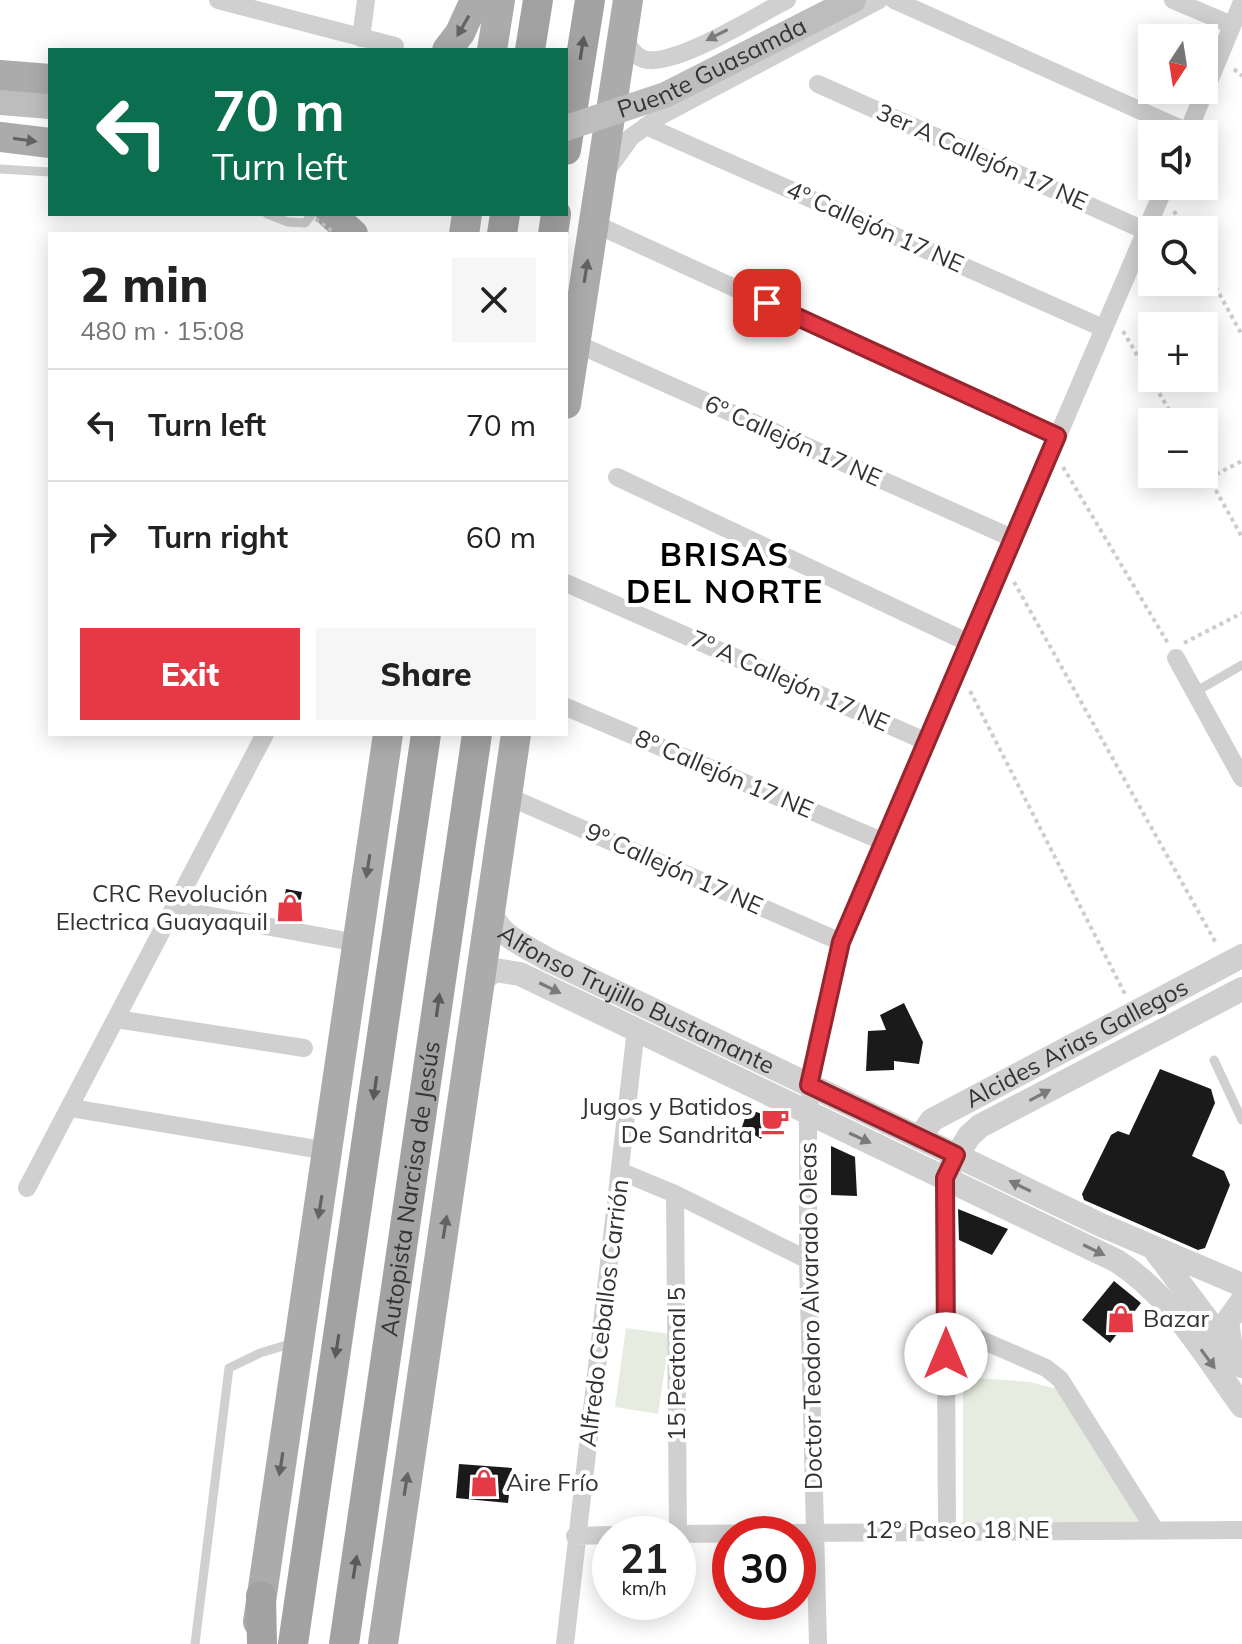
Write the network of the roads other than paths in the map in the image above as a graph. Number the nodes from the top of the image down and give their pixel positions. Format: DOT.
graph roads {
  1 [pos="218,0"];
  2 [pos="366,0"];
  3 [pos="475,0"];
  4 [pos="500,0"];
  5 [pos="538,0"];
  6 [pos="590,0"];
  7 [pos="628,0"];
  8 [pos="787,0"];
  9 [pos="824,0"];
  10 [pos="853,0"];
  11 [pos="879,0"];
  12 [pos="894,0"];
  13 [pos="1173,0"];
  14 [pos="1242,2"];
  15 [pos="254,6"];
  16 [pos="1232,25"];
  17 [pos="623,35"];
  18 [pos="361,38"];
  19 [pos="395,46"];
  20 [pos="449,48"];
  21 [pos="492,48"];
  22 [pos="530,48"];
  23 [pos="0,75"];
  24 [pos="48,79"];
  25 [pos="818,84"];
  26 [pos="0,102"];
  27 [pos="48,106"];
  28 [pos="568,114"];
  29 [pos="0,115"];
  30 [pos="48,119"];
  31 [pos="1158,120"];
  32 [pos="1192,120"];
  33 [pos="646,126"];
  34 [pos="568,127"];
  35 [pos="0,137"];
  36 [pos="568,138"];
  37 [pos="48,143"];
  38 [pos="0,170"];
  39 [pos="48,172"];
  40 [pos="599,185"];
  41 [pos="272,216"];
  42 [pos="309,216"];
  43 [pos="333,216"];
  44 [pos="593,223"];
  45 [pos="1138,227"];
  46 [pos="351,232"];
  47 [pos="1138,249"];
  48 [pos="1107,320"];
  49 [pos="575,343"];
  50 [pos="568,390"];
  51 [pos="1054,442"];
  52 [pos="617,477"];
  53 [pos="1012,538"];
  54 [pos="568,584"];
  55 [pos="967,642"];
  56 [pos="1176,658"];
  57 [pos="1242,665"];
  58 [pos="1195,692"];
  59 [pos="568,708"];
  60 [pos="264,736"];
  61 [pos="374,736"];
  62 [pos="388,736"];
  63 [pos="426,736"];
  64 [pos="477,736"];
  65 [pos="516,736"];
  66 [pos="925,741"];
  67 [pos="1242,778"];
  68 [pos="507,796"];
  69 [pos="376,814"];
  70 [pos="882,841"];
  71 [pos="490,907"];
  72 [pos="174,909"];
  73 [pos="841,942"];
  74 [pos="357,943"];
  75 [pos="1235,960"];
  76 [pos="480,981"];
  77 [pos="1242,989"];
  78 [pos="116,1019"];
  79 [pos="636,1029"];
  80 [pos="304,1048"];
  81 [pos="1214,1060"];
  82 [pos="809,1085"];
  83 [pos="71,1108"];
  84 [pos="808,1114"];
  85 [pos="1242,1120"];
  86 [pos="919,1138"];
  87 [pos="328,1151"];
  88 [pos="956,1155"];
  89 [pos="622,1172"];
  90 [pos="945,1178"];
  91 [pos="27,1188"];
  92 [pos="675,1194"];
  93 [pos="1141,1243"];
  94 [pos="808,1260"];
  95 [pos="1242,1285"];
  96 [pos="1242,1301"];
  97 [pos="945,1324"];
  98 [pos="300,1341"];
  99 [pos="1241,1363"];
  100 [pos="1242,1406"];
  101 [pos="678,1516"];
  102 [pos="815,1516"];
  103 [pos="816,1530"];
  104 [pos="947,1530"];
  105 [pos="1155,1530"];
  106 [pos="1242,1530"];
  107 [pos="575,1536"];
  108 [pos="592,1536"];
  109 [pos="816,1568"];
  110 [pos="261,1596"];
  111 [pos="195,1644"];
  112 [pos="255,1644"];
  113 [pos="262,1644"];
  114 [pos="293,1644"];
  115 [pos="346,1644"];
  116 [pos="383,1644"];
  117 [pos="565,1644"];
  118 [pos="818,1644"];
  1 -- 15 [label="street"];
  2 -- 18 [label="street"];
  3 -- 20 [label="main road, one-way"];
  4 -- 21 [label="main road"];
  5 -- 22 [label="highway"];
  36 -- 6 [label="highway, one-way"];
  7 -- 17 [label="main road"];
  8 -- 17 [label="street, one-way"];
  9 -- 28 [label="main road, Puente Guasamda"];
  10 -- 34 [label="main road, Puente Guasamda, bridge"];
  11 -- 33 [label="street"];
  12 -- 31 [label="street"];
  13 -- 16 [label="street"];
  14 -- 16 [label="street"];
  15 -- 18 [label="street"];
  16 -- 32 [label="street"];
  17 -- 40 [label="main road"];
  18 -- 19 [label="street"];
  23 -- 24 [label="main road"];
  25 -- 45 [label="street, 3er A Callejón 17 NE"];
  26 -- 27 [label="main road"];
  29 -- 30 [label="main road"];
  33 -- 40 [label="street"];
  33 -- 48 [label="street, 4º Callejón 17 NE"];
  35 -- 37 [label="main road, one-way"];
  38 -- 39 [label="lane"];
  40 -- 44 [label="main road"];
  41 -- 42 [label="lane"];
  43 -- 46 [label="main road"];
  49 -- 44 [label="main road, one-way"];
  44 -- 51 [label="street"];
  47 -- 48 [label="street, Doctor Teodoro Alvarado Oleas"];
  48 -- 51 [label="street, Doctor Teodoro Alvarado Oleas"];
  49 -- 50 [label="main road"];
  49 -- 53 [label="street, 6º Callejón 17 NE"];
  51 -- 53 [label="street, Doctor Teodoro Alvarado Oleas"];
  52 -- 55 [label="street"];
  53 -- 55 [label="street, Doctor Teodoro Alvarado Oleas"];
  54 -- 66 [label="street, 7º A Callejón 17 NE"];
  55 -- 66 [label="street, Doctor Teodoro Alvarado Oleas"];
  56 -- 58 [label="street"];
  57 -- 58 [label="lane"];
  58 -- 67 [label="street"];
  59 -- 70 [label="street, 8º Callejón 17 NE"];
  60 -- 72 [label="street"];
  61 -- 69 [label="main road"];
  62 -- 69 [label="main road"];
  63 -- 114 [label="highway, Autopista Narcisa de Jesús, one-way"];
  115 -- 64 [label="highway, Autopista Narcisa de Jesús, one-way"];
  65 -- 68 [label="main road, Autopista Narcisa de Jesús"];
  66 -- 70 [label="street, Doctor Teodoro Alvarado Oleas"];
  68 -- 71 [label="main road, Autopista Narcisa de Jesús"];
  68 -- 73 [label="street, 9º Callejón 17 NE"];
  69 -- 74 [label="main road, one-way"];
  70 -- 73 [label="street, Doctor Teodoro Alvarado Oleas"];
  71 -- 76 [label="main road, Autopista Narcisa de Jesús"];
  71 -- 82 [label="street, Alfonso Trujillo Bustamante"];
  72 -- 74 [label="street"];
  72 -- 78 [label="street"];
  73 -- 82 [label="street, Doctor Teodoro Alvarado Oleas"];
  74 -- 87 [label="main road"];
  75 -- 86 [label="street, Alcides Arias Gallegos"];
  76 -- 79 [label="street, Alfonso Trujillo Bustamante, one-way"];
  116 -- 76 [label="main road, Autopista Narcisa de Jesús, one-way"];
  88 -- 77 [label="street, Alcides Arias Gallegos, one-way"];
  78 -- 80 [label="street"];
  78 -- 83 [label="street"];
  79 -- 84 [label="street, Alfonso Trujillo Bustamante"];
  79 -- 89 [label="street, Alfredo Ceballos Carrión"];
  81 -- 85 [label="lane"];
  82 -- 84 [label="street, Doctor Teodoro Alvarado Oleas"];
  82 -- 86 [label="street, Alfonso Trujillo Bustamante"];
  83 -- 87 [label="street"];
  83 -- 91 [label="street"];
  84 -- 90 [label="street, Alfonso Trujillo Bustamante, one-way"];
  84 -- 94 [label="street, Doctor Teodoro Alvarado Oleas"];
  86 -- 88 [label="street, Alfonso Trujillo Bustamante"];
  87 -- 98 [label="main road, one-way"];
  88 -- 90 [label="street, Alcides Arias Gallegos"];
  93 -- 88 [label="street, Alfonso Trujillo Bustamante, one-way"];
  89 -- 92 [label="street"];
  89 -- 107 [label="street, Alfredo Ceballos Carrión"];
  90 -- 97 [label="street"];
  90 -- 100 [label="street, Alfonso Trujillo Bustamante, one-way"];
  92 -- 94 [label="street"];
  92 -- 101 [label="street, 15 Peatonal 5"];
  93 -- 95 [label="street"];
  93 -- 99 [label="street"];
  94 -- 102 [label="street, Doctor Teodoro Alvarado Oleas"];
  96 -- 99 [label="street"];
  97 -- 104 [label="street"];
  97 -- 105 [label="street"];
  98 -- 110 [label="main road, one-way"];
  98 -- 111 [label="lane"];
  103 -- 104 [label="street, 12° Paseo 18 NE"];
  104 -- 105 [label="street, 12° Paseo 18 NE"];
  105 -- 106 [label="street, 12° Paseo 18 NE"];
  107 -- 108 [label="street"];
  107 -- 117 [label="street, Alfredo Ceballos Carrión"];
  109 -- 118 [label="street, Doctor Teodoro Alvarado Oleas"];
  110 -- 112 [label="main road"];
  110 -- 113 [label="highway"];
}
